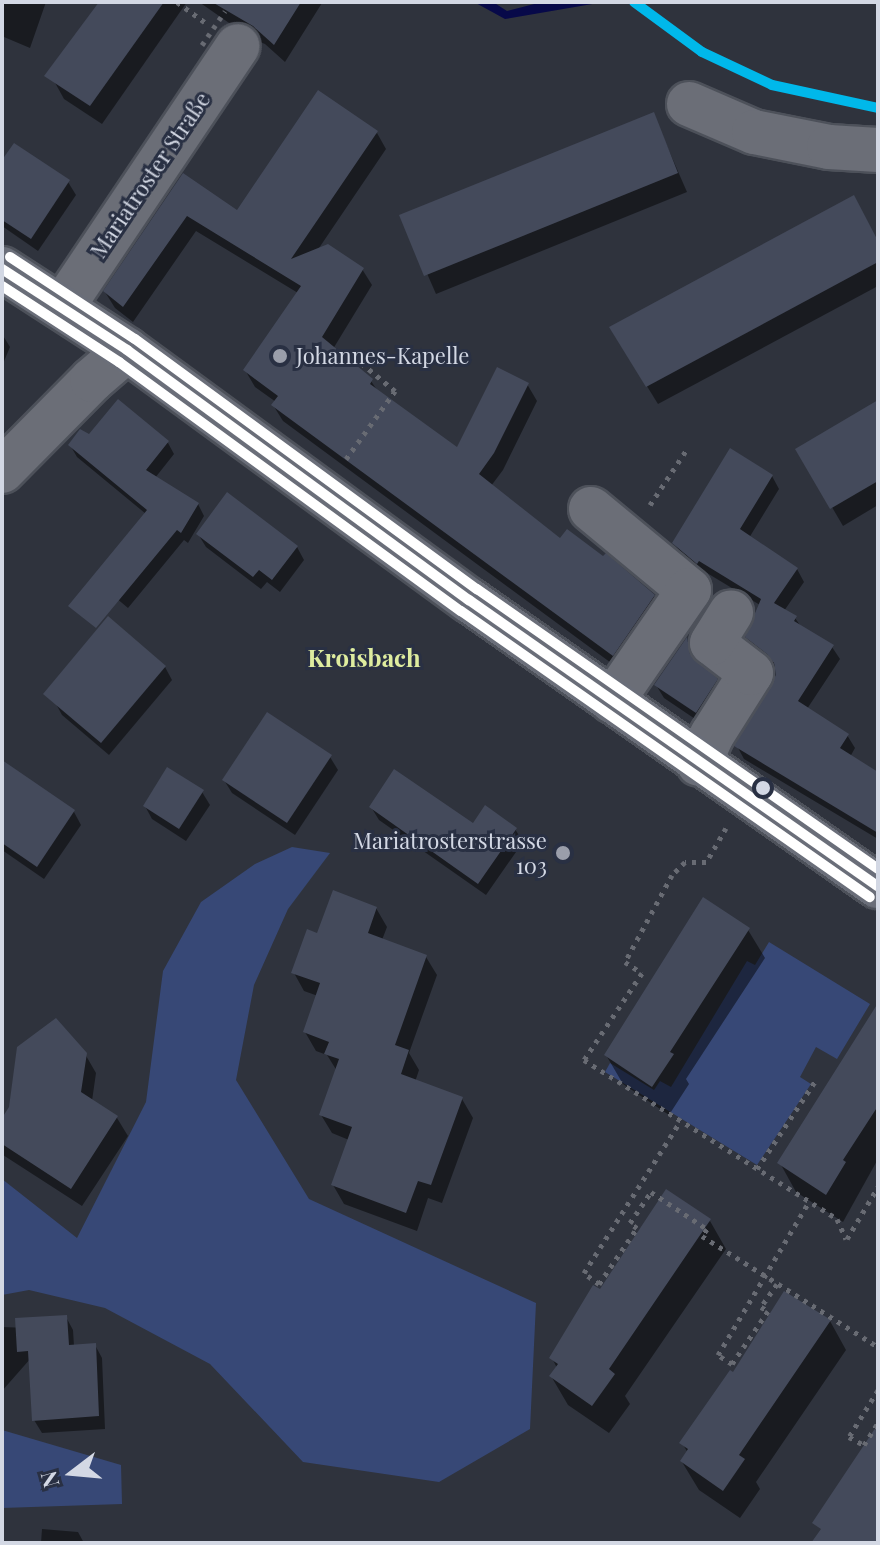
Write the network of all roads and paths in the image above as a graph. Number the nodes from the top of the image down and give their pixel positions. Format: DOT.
graph roads {
  1 [pos="222,34"];
  2 [pos="689,104"];
  3 [pos="878,150"];
  4 [pos="2,269"];
  5 [pos="63,306"];
  6 [pos="127,350"];
  7 [pos="359,361"];
  8 [pos="687,449"];
  9 [pos="343,463"];
  10 [pos="2,471"];
  11 [pos="591,509"];
  12 [pos="627,540"];
  13 [pos="731,612"];
  14 [pos="612,701"];
  15 [pos="699,764"];
  16 [pos="727,826"];
  17 [pos="878,886"];
  18 [pos="816,1080"];
  19 [pos="680,1122"];
  20 [pos="757,1169"];
  21 [pos="878,1187"];
  22 [pos="809,1202"];
  23 [pos="777,1284"];
  24 [pos="878,1347"];
  25 [pos="878,1390"];
  26 [pos="878,1423"];
  1 -- 5 [label="street, Mariatroster Straße"];
  2 -- 3 [label="street"];
  4 -- 5 [label="main road"];
  5 -- 6 [label="main road"];
  6 -- 10 [label="street"];
  6 -- 14 [label="main road"];
  7 -- 9 [label="path"];
  8 -- 12 [label="path"];
  11 -- 12 [label="street"];
  12 -- 14 [label="street"];
  13 -- 15 [label="street"];
  14 -- 15 [label="main road"];
  15 -- 17 [label="main road"];
  16 -- 19 [label="path"];
  18 -- 20 [label="path"];
  19 -- 20 [label="path"];
  19 -- 23 [label="path, bridge"];
  20 -- 22 [label="path"];
  21 -- 22 [label="path"];
  22 -- 23 [label="path"];
  23 -- 24 [label="path, bridge"];
  25 -- 26 [label="path"];
}
